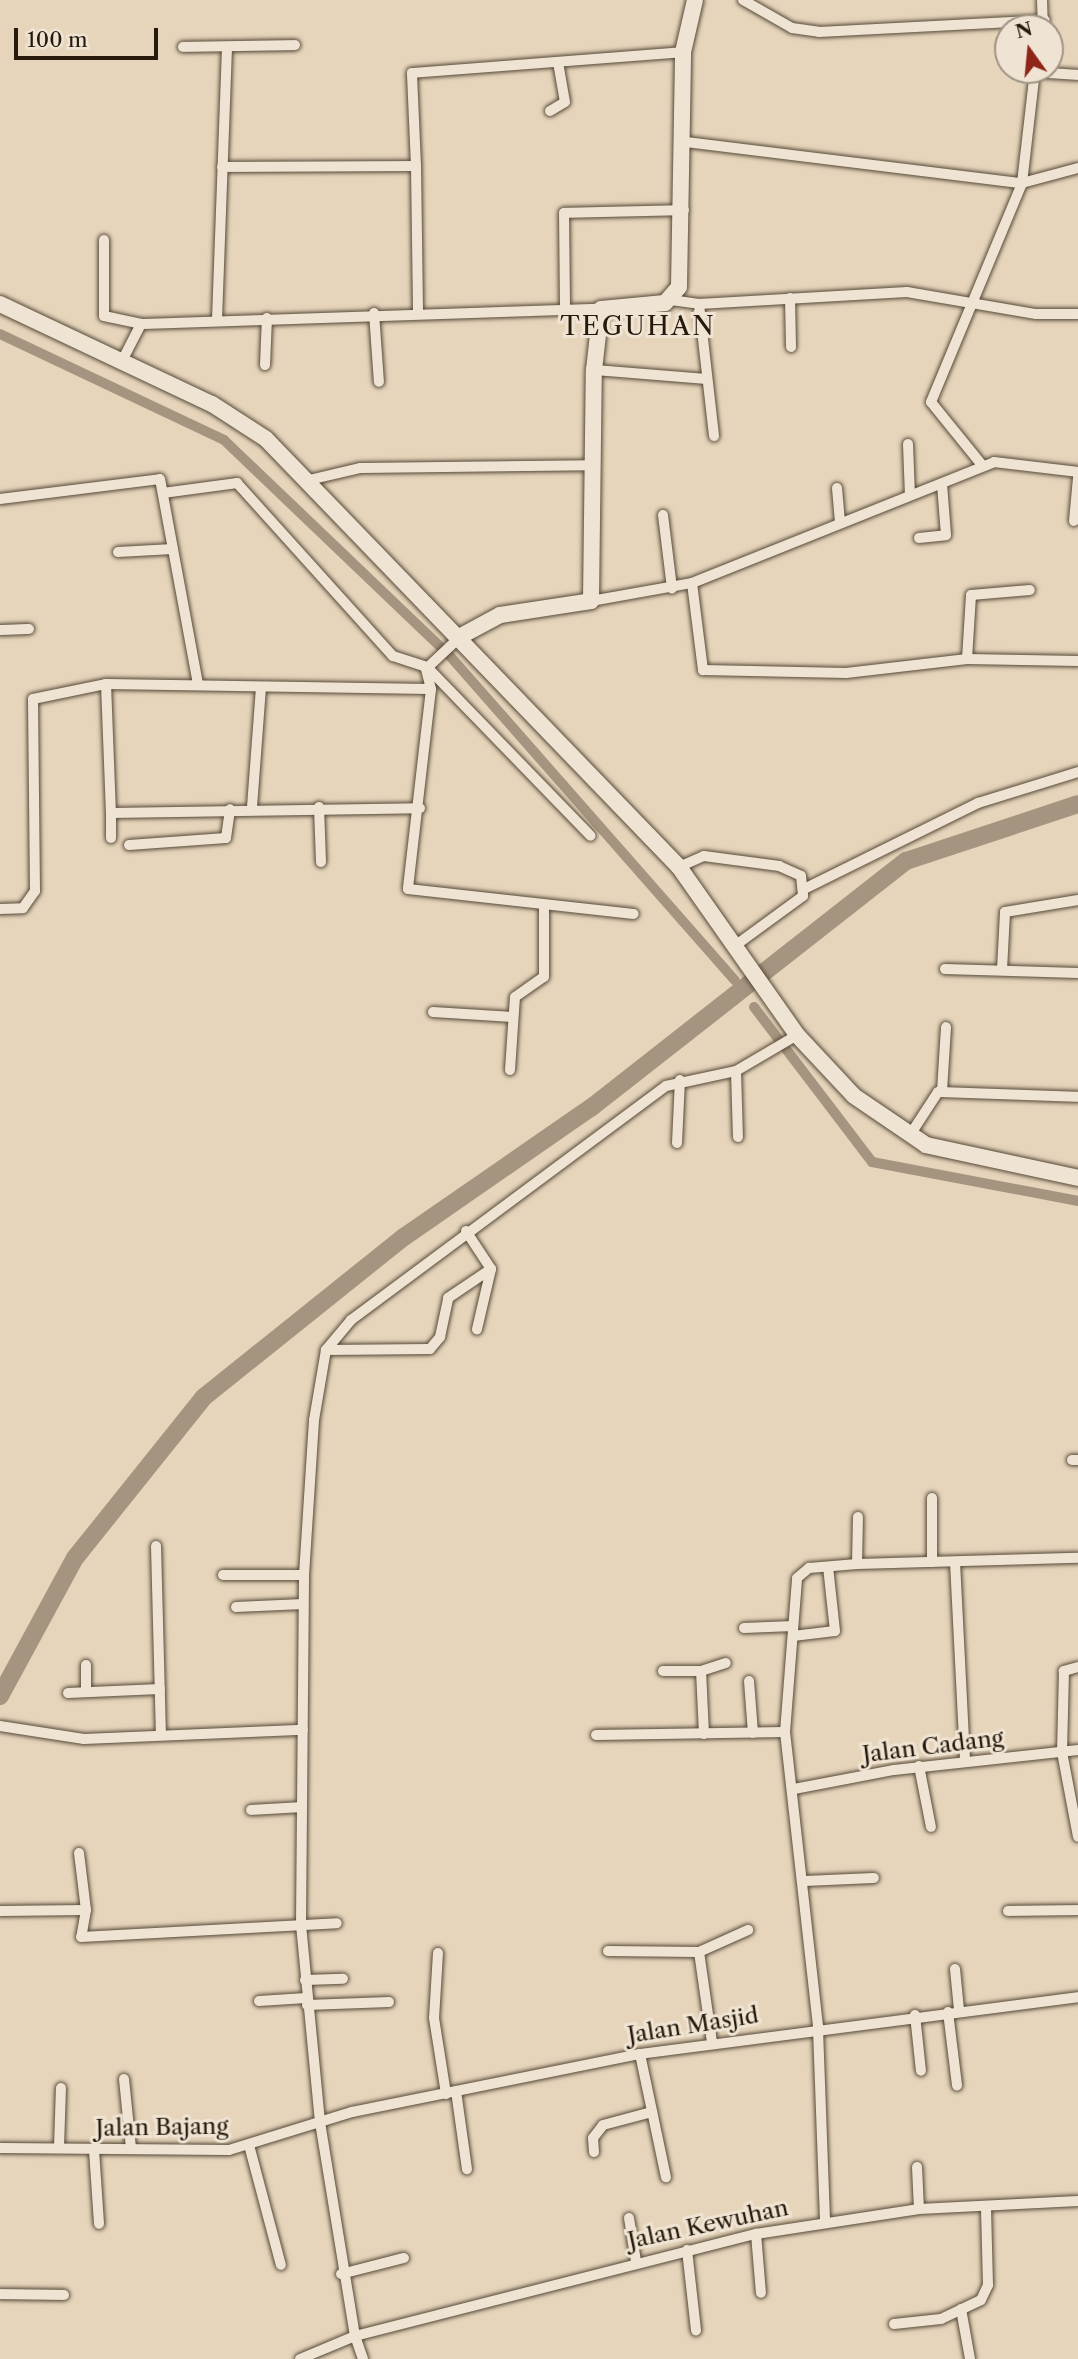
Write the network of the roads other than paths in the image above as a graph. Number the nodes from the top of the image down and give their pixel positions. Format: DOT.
graph roads {
  1 [pos="695,0"];
  2 [pos="743,0"];
  3 [pos="994,26"];
  4 [pos="295,45"];
  5 [pos="183,47"];
  6 [pos="227,48"];
  7 [pos="683,52"];
  8 [pos="558,64"];
  9 [pos="1033,84"];
  10 [pos="550,111"];
  11 [pos="686,142"];
  12 [pos="416,166"];
  13 [pos="222,167"];
  14 [pos="1078,169"];
  15 [pos="1022,183"];
  16 [pos="685,210"];
  17 [pos="104,240"];
  18 [pos="790,298"];
  19 [pos="671,300"];
  20 [pos="974,303"];
  21 [pos="0,304"];
  22 [pos="699,304"];
  23 [pos="565,307"];
  24 [pos="601,309"];
  25 [pos="418,310"];
  26 [pos="374,313"];
  27 [pos="1078,314"];
  28 [pos="267,318"];
  29 [pos="217,320"];
  30 [pos="141,324"];
  31 [pos="791,348"];
  32 [pos="122,360"];
  33 [pos="265,365"];
  34 [pos="594,370"];
  35 [pos="705,379"];
  36 [pos="379,382"];
  37 [pos="715,436"];
  38 [pos="908,444"];
  39 [pos="982,464"];
  40 [pos="591,465"];
  41 [pos="1078,472"];
  42 [pos="1078,478"];
  43 [pos="309,480"];
  44 [pos="942,484"];
  45 [pos="837,488"];
  46 [pos="163,493"];
  47 [pos="910,495"];
  48 [pos="0,499"];
  49 [pos="663,515"];
  50 [pos="1074,521"];
  51 [pos="840,522"];
  52 [pos="919,538"];
  53 [pos="173,549"];
  54 [pos="118,552"];
  55 [pos="692,583"];
  56 [pos="672,588"];
  57 [pos="1030,590"];
  58 [pos="592,601"];
  59 [pos="29,629"];
  60 [pos="0,630"];
  61 [pos="457,638"];
  62 [pos="967,659"];
  63 [pos="1078,660"];
  64 [pos="428,667"];
  65 [pos="106,684"];
  66 [pos="198,685"];
  67 [pos="408,685"];
  68 [pos="261,687"];
  69 [pos="430,690"];
  70 [pos="1078,772"];
  71 [pos="252,807"];
  72 [pos="319,807"];
  73 [pos="420,807"];
  74 [pos="230,809"];
  75 [pos="111,813"];
  76 [pos="591,836"];
  77 [pos="111,838"];
  78 [pos="129,845"];
  79 [pos="321,862"];
  80 [pos="686,862"];
  81 [pos="806,888"];
  82 [pos="1078,900"];
  83 [pos="544,906"];
  84 [pos="0,909"];
  85 [pos="634,914"];
  86 [pos="736,945"];
  87 [pos="945,969"];
  88 [pos="1002,970"];
  89 [pos="1078,973"];
  90 [pos="433,1012"];
  91 [pos="513,1017"];
  92 [pos="946,1027"];
  93 [pos="794,1037"];
  94 [pos="510,1070"];
  95 [pos="736,1071"];
  96 [pos="680,1080"];
  97 [pos="942,1091"];
  98 [pos="1078,1097"];
  99 [pos="910,1135"];
  100 [pos="738,1138"];
  101 [pos="677,1143"];
  102 [pos="1078,1178"];
  103 [pos="466,1231"];
  104 [pos="491,1269"];
  105 [pos="477,1329"];
  106 [pos="326,1350"];
  107 [pos="932,1498"];
  108 [pos="858,1517"];
  109 [pos="156,1546"];
  110 [pos="1078,1558"];
  111 [pos="932,1562"];
  112 [pos="955,1562"];
  113 [pos="857,1564"];
  114 [pos="828,1567"];
  115 [pos="223,1575"];
  116 [pos="304,1575"];
  117 [pos="303,1604"];
  118 [pos="236,1607"];
  119 [pos="744,1628"];
  120 [pos="793,1631"];
  121 [pos="726,1663"];
  122 [pos="86,1665"];
  123 [pos="1078,1667"];
  124 [pos="663,1671"];
  125 [pos="701,1671"];
  126 [pos="749,1681"];
  127 [pos="160,1689"];
  128 [pos="86,1692"];
  129 [pos="68,1693"];
  130 [pos="0,1726"];
  131 [pos="303,1730"];
  132 [pos="785,1732"];
  133 [pos="753,1733"];
  134 [pos="704,1734"];
  135 [pos="161,1735"];
  136 [pos="596,1735"];
  137 [pos="1078,1750"];
  138 [pos="1062,1752"];
  139 [pos="965,1760"];
  140 [pos="919,1766"];
  141 [pos="794,1789"];
  142 [pos="1075,1802"];
  143 [pos="302,1807"];
  144 [pos="251,1810"];
  145 [pos="931,1827"];
  146 [pos="1078,1837"];
  147 [pos="79,1853"];
  148 [pos="874,1878"];
  149 [pos="804,1881"];
  150 [pos="86,1910"];
  151 [pos="1078,1910"];
  152 [pos="0,1911"];
  153 [pos="1008,1911"];
  154 [pos="301,1923"];
  155 [pos="337,1923"];
  156 [pos="748,1930"];
  157 [pos="608,1951"];
  158 [pos="699,1952"];
  159 [pos="438,1953"];
  160 [pos="955,1969"];
  161 [pos="343,1979"];
  162 [pos="305,1980"];
  163 [pos="1078,1997"];
  164 [pos="259,2001"];
  165 [pos="307,2001"];
  166 [pos="388,2002"];
  167 [pos="953,2011"];
  168 [pos="915,2015"];
  169 [pos="818,2026"];
  170 [pos="712,2042"];
  171 [pos="640,2054"];
  172 [pos="921,2071"];
  173 [pos="124,2079"];
  174 [pos="957,2085"];
  175 [pos="61,2088"];
  176 [pos="451,2092"];
  177 [pos="652,2112"];
  178 [pos="320,2122"];
  179 [pos="249,2145"];
  180 [pos="59,2147"];
  181 [pos="0,2148"];
  182 [pos="131,2148"];
  183 [pos="94,2150"];
  184 [pos="594,2152"];
  185 [pos="917,2167"];
  186 [pos="467,2169"];
  187 [pos="666,2177"];
  188 [pos="1078,2202"];
  189 [pos="986,2206"];
  190 [pos="919,2209"];
  191 [pos="629,2218"];
  192 [pos="825,2220"];
  193 [pos="99,2224"];
  194 [pos="756,2234"];
  195 [pos="687,2250"];
  196 [pos="404,2258"];
  197 [pos="636,2261"];
  198 [pos="281,2266"];
  199 [pos="341,2274"];
  200 [pos="761,2292"];
  201 [pos="0,2294"];
  202 [pos="64,2295"];
  203 [pos="961,2309"];
  204 [pos="894,2324"];
  205 [pos="696,2330"];
  206 [pos="355,2336"];
  207 [pos="300,2359"];
  208 [pos="363,2359"];
  209 [pos="970,2359"];
  1 -- 7 [label="street"];
  2 -- 3 [label="street"];
  4 -- 6 [label="street"];
  5 -- 6 [label="street"];
  6 -- 13 [label="street"];
  7 -- 8 [label="street"];
  7 -- 11 [label="street"];
  8 -- 10 [label="street"];
  8 -- 12 [label="street"];
  9 -- 15 [label="street"];
  11 -- 15 [label="street"];
  11 -- 16 [label="street"];
  12 -- 13 [label="street"];
  12 -- 25 [label="street"];
  13 -- 29 [label="street"];
  14 -- 15 [label="street"];
  15 -- 20 [label="street"];
  16 -- 19 [label="street"];
  16 -- 23 [label="street"];
  17 -- 30 [label="street"];
  18 -- 20 [label="street"];
  18 -- 22 [label="street"];
  18 -- 31 [label="street"];
  19 -- 22 [label="street"];
  19 -- 24 [label="street"];
  20 -- 27 [label="street"];
  20 -- 39 [label="street"];
  21 -- 32 [label="street"];
  22 -- 35 [label="street"];
  23 -- 24 [label="street"];
  23 -- 25 [label="street"];
  24 -- 34 [label="street"];
  25 -- 26 [label="street"];
  26 -- 28 [label="street"];
  26 -- 36 [label="street"];
  28 -- 29 [label="street"];
  28 -- 33 [label="street"];
  29 -- 30 [label="street"];
  30 -- 32 [label="street"];
  32 -- 43 [label="street"];
  34 -- 35 [label="street"];
  34 -- 40 [label="street"];
  35 -- 37 [label="street"];
  38 -- 47 [label="street"];
  39 -- 41 [label="street"];
  39 -- 44 [label="street"];
  40 -- 43 [label="street"];
  40 -- 58 [label="street"];
  42 -- 50 [label="street"];
  43 -- 61 [label="street"];
  44 -- 47 [label="street"];
  44 -- 52 [label="street"];
  45 -- 51 [label="street"];
  46 -- 48 [label="street"];
  46 -- 53 [label="street"];
  46 -- 64 [label="street"];
  47 -- 51 [label="street"];
  49 -- 56 [label="street"];
  51 -- 55 [label="street"];
  53 -- 54 [label="street"];
  53 -- 66 [label="street"];
  55 -- 56 [label="street"];
  55 -- 62 [label="street"];
  56 -- 58 [label="street"];
  57 -- 62 [label="street"];
  58 -- 61 [label="street"];
  59 -- 60 [label="street"];
  61 -- 64 [label="street"];
  61 -- 80 [label="street"];
  62 -- 63 [label="street"];
  64 -- 67 [label="street"];
  64 -- 69 [label="street"];
  64 -- 76 [label="street"];
  65 -- 66 [label="street"];
  65 -- 75 [label="street"];
  65 -- 84 [label="street"];
  66 -- 68 [label="street"];
  67 -- 68 [label="street"];
  67 -- 69 [label="street"];
  68 -- 71 [label="street"];
  69 -- 73 [label="street"];
  70 -- 81 [label="street"];
  71 -- 72 [label="street"];
  71 -- 74 [label="street"];
  72 -- 73 [label="street"];
  72 -- 79 [label="street"];
  73 -- 83 [label="street"];
  74 -- 75 [label="street"];
  74 -- 78 [label="street"];
  75 -- 77 [label="street"];
  80 -- 81 [label="street"];
  80 -- 86 [label="street"];
  81 -- 86 [label="street"];
  82 -- 88 [label="street"];
  83 -- 85 [label="street"];
  83 -- 91 [label="street"];
  86 -- 93 [label="street"];
  87 -- 88 [label="street"];
  88 -- 89 [label="street"];
  90 -- 91 [label="street"];
  91 -- 94 [label="street"];
  92 -- 97 [label="street"];
  93 -- 95 [label="street"];
  93 -- 99 [label="street"];
  95 -- 96 [label="street"];
  95 -- 100 [label="street"];
  96 -- 101 [label="street"];
  96 -- 103 [label="street"];
  97 -- 98 [label="street"];
  97 -- 99 [label="street"];
  99 -- 102 [label="street"];
  103 -- 104 [label="street"];
  103 -- 106 [label="street"];
  104 -- 105 [label="street"];
  104 -- 106 [label="street"];
  106 -- 116 [label="street"];
  107 -- 111 [label="street"];
  108 -- 113 [label="street"];
  109 -- 127 [label="street"];
  110 -- 112 [label="street"];
  111 -- 112 [label="street"];
  111 -- 113 [label="street"];
  112 -- 139 [label="street"];
  113 -- 114 [label="street"];
  114 -- 120 [label="street"];
  114 -- 120 [label="street"];
  115 -- 116 [label="street"];
  116 -- 117 [label="street"];
  117 -- 118 [label="street"];
  117 -- 131 [label="street"];
  119 -- 120 [label="street"];
  120 -- 132 [label="street"];
  121 -- 125 [label="street"];
  122 -- 128 [label="street"];
  123 -- 138 [label="street"];
  124 -- 125 [label="street"];
  125 -- 134 [label="street"];
  126 -- 133 [label="street"];
  127 -- 128 [label="street"];
  127 -- 135 [label="street"];
  128 -- 129 [label="street"];
  130 -- 135 [label="street"];
  131 -- 135 [label="street"];
  131 -- 143 [label="street"];
  132 -- 133 [label="street"];
  132 -- 141 [label="street"];
  133 -- 134 [label="street"];
  134 -- 136 [label="street"];
  137 -- 138 [label="street, Jalan Cadang"];
  138 -- 139 [label="street, Jalan Cadang"];
  138 -- 142 [label="street"];
  139 -- 140 [label="street, Jalan Cadang"];
  140 -- 141 [label="street, Jalan Cadang"];
  140 -- 145 [label="street"];
  141 -- 149 [label="street"];
  142 -- 146 [label="street"];
  143 -- 144 [label="street"];
  143 -- 154 [label="street"];
  147 -- 150 [label="street"];
  148 -- 149 [label="street"];
  149 -- 169 [label="street"];
  150 -- 152 [label="street"];
  150 -- 154 [label="street"];
  151 -- 153 [label="street"];
  154 -- 155 [label="street"];
  154 -- 162 [label="street"];
  156 -- 158 [label="street"];
  157 -- 158 [label="street"];
  158 -- 170 [label="street"];
  159 -- 176 [label="street"];
  160 -- 167 [label="street"];
  161 -- 162 [label="street"];
  162 -- 165 [label="street"];
  163 -- 167 [label="street, Jalan Masjid"];
  164 -- 165 [label="street"];
  165 -- 166 [label="street"];
  165 -- 178 [label="street"];
  167 -- 168 [label="street, Jalan Masjid"];
  167 -- 174 [label="street"];
  168 -- 169 [label="street, Jalan Masjid"];
  168 -- 172 [label="street"];
  169 -- 170 [label="street, Jalan Masjid"];
  169 -- 192 [label="street"];
  170 -- 171 [label="street, Jalan Masjid"];
  171 -- 176 [label="street, Jalan Masjid"];
  171 -- 177 [label="street"];
  173 -- 182 [label="street"];
  175 -- 180 [label="street"];
  176 -- 178 [label="street, Jalan Masjid"];
  176 -- 186 [label="street"];
  177 -- 184 [label="street"];
  177 -- 187 [label="street"];
  178 -- 179 [label="street, Jalan Bajang"];
  178 -- 199 [label="street"];
  179 -- 182 [label="street, Jalan Bajang"];
  179 -- 198 [label="street"];
  180 -- 181 [label="street, Jalan Bajang"];
  180 -- 183 [label="street, Jalan Bajang"];
  182 -- 183 [label="street, Jalan Bajang"];
  183 -- 193 [label="street"];
  185 -- 190 [label="street"];
  188 -- 189 [label="street, Jalan Kewuhan"];
  189 -- 190 [label="street, Jalan Kewuhan"];
  189 -- 203 [label="street"];
  190 -- 192 [label="street, Jalan Kewuhan"];
  191 -- 197 [label="street"];
  192 -- 194 [label="street, Jalan Kewuhan"];
  194 -- 195 [label="street, Jalan Kewuhan"];
  194 -- 200 [label="street"];
  195 -- 197 [label="street, Jalan Kewuhan"];
  195 -- 205 [label="street"];
  196 -- 199 [label="street"];
  197 -- 206 [label="street, Jalan Kewuhan"];
  199 -- 206 [label="street"];
  201 -- 202 [label="street"];
  203 -- 204 [label="street"];
  203 -- 209 [label="street"];
  206 -- 207 [label="street, Jalan Kewuhan"];
  206 -- 208 [label="street"];
}
